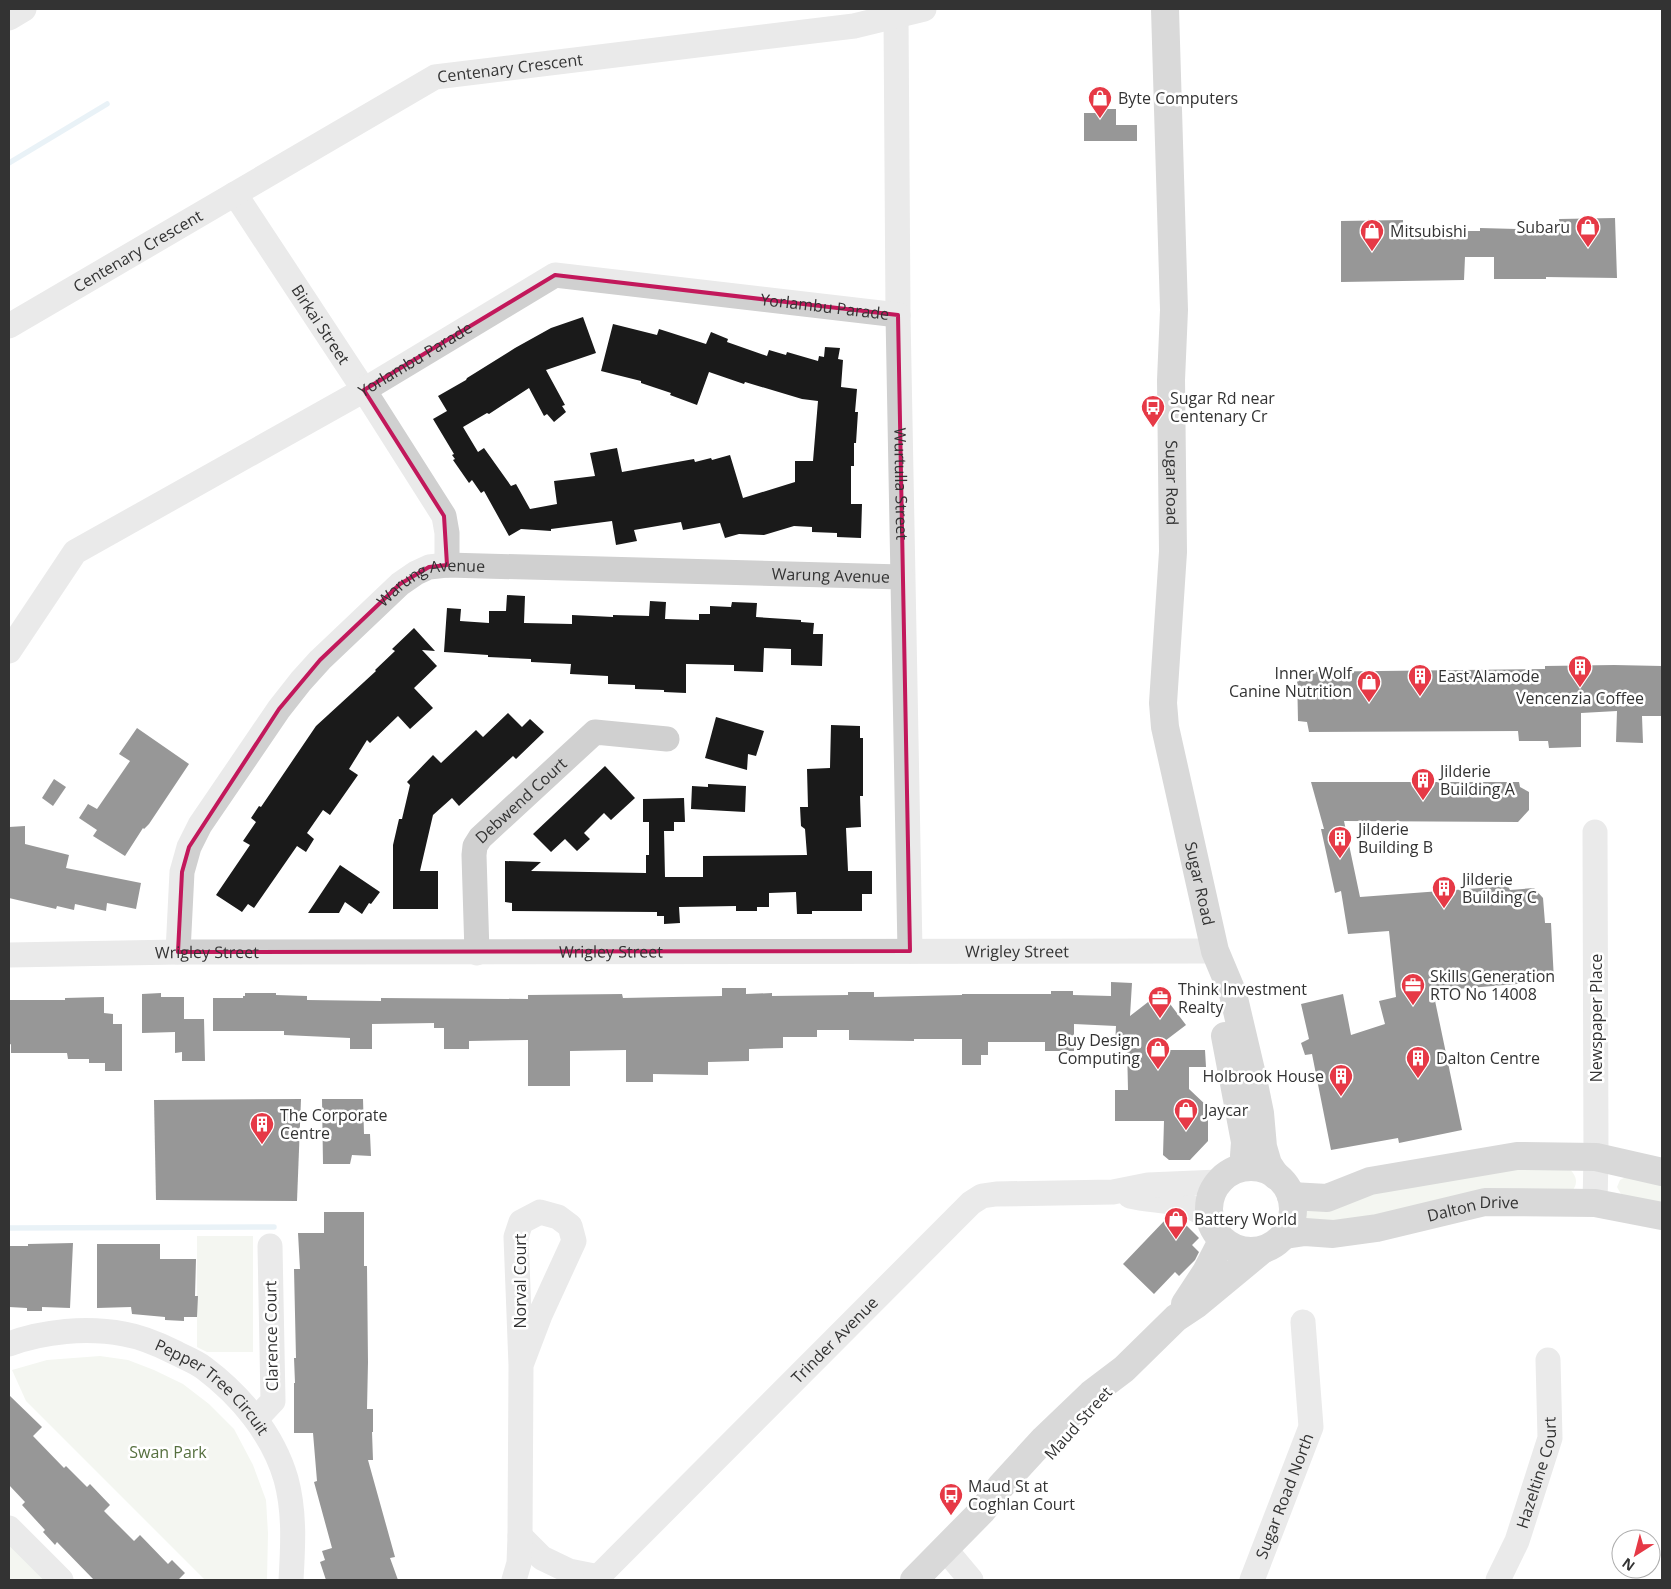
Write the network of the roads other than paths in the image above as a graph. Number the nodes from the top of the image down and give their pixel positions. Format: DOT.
graph roads {
  1 [pos="24,9"];
  2 [pos="924,9"];
  3 [pos="1165,9"];
  4 [pos="896,16"];
  5 [pos="9,18"];
  6 [pos="235,194"];
  7 [pos="898,315"];
  8 [pos="9,326"];
  9 [pos="364,390"];
  10 [pos="447,565"];
  11 [pos="902,577"];
  12 [pos="9,651"];
  13 [pos="667,740"];
  14 [pos="1595,832"];
  15 [pos="910,951"];
  16 [pos="1215,951"];
  17 [pos="178,952"];
  18 [pos="477,952"];
  19 [pos="9,955"];
  20 [pos="1596,1157"];
  21 [pos="1662,1172"];
  22 [pos="1226,1177"];
  23 [pos="1284,1186"];
  24 [pos="1113,1192"];
  25 [pos="1595,1203"];
  26 [pos="1662,1216"];
  27 [pos="1216,1229"];
  28 [pos="1285,1235"];
  29 [pos="270,1246"];
  30 [pos="1261,1251"];
  31 [pos="1176,1318"];
  32 [pos="1303,1322"];
  33 [pos="9,1344"];
  34 [pos="1548,1360"];
  35 [pos="520,1366"];
  36 [pos="256,1419"];
  37 [pos="9,1528"];
  38 [pos="520,1536"];
  39 [pos="945,1549"];
  40 [pos="519,1575"];
  41 [pos="597,1578"];
  42 [pos="60,1580"];
  43 [pos="291,1580"];
  44 [pos="914,1580"];
  45 [pos="971,1580"];
  46 [pos="1252,1580"];
  47 [pos="1498,1580"];
  1 -- 5 [label="street"];
  2 -- 4 [label="street, Centenary Crescent"];
  3 -- 16 [label="main road, Sugar Road"];
  4 -- 6 [label="street, Centenary Crescent"];
  4 -- 7 [label="street, Wurtulla Street"];
  6 -- 8 [label="street, Centenary Crescent"];
  6 -- 9 [label="street, Birkai Street"];
  7 -- 9 [label="street, Yorlambu Parade"];
  7 -- 11 [label="street, Wurtulla Street"];
  9 -- 10 [label="street, Birkai Street"];
  9 -- 12 [label="street, Yorlambu Parade"];
  10 -- 11 [label="street, Warung Avenue"];
  10 -- 17 [label="street, Warung Avenue"];
  11 -- 15 [label="street, Wurtulla Street"];
  13 -- 18 [label="street, Debwend Court"];
  14 -- 20 [label="street, Newspaper Place"];
  15 -- 16 [label="street, Wrigley Street"];
  15 -- 18 [label="street, Wrigley Street"];
  16 -- 22 [label="main road"];
  16 -- 23 [label="main road"];
  17 -- 18 [label="street, Wrigley Street"];
  17 -- 19 [label="street, Wrigley Street"];
  20 -- 21 [label="main road"];
  20 -- 23 [label="main road"];
  20 -- 25 [label="street, Newspaper Place"];
  22 -- 23 [label="main road"];
  22 -- 24 [label="street, Trinder Avenue"];
  22 -- 27 [label="main road"];
  23 -- 28 [label="main road"];
  24 -- 27 [label="street, Trinder Avenue"];
  24 -- 41 [label="street, Trinder Avenue"];
  25 -- 26 [label="main road, Dalton Drive"];
  25 -- 28 [label="main road, Dalton Drive"];
  27 -- 30 [label="main road"];
  27 -- 31 [label="main road, Maud Street"];
  28 -- 30 [label="main road"];
  29 -- 36 [label="street, Clarence Court"];
  30 -- 31 [label="main road, Maud Street"];
  31 -- 39 [label="main road, Maud Street"];
  32 -- 46 [label="street, Sugar Road North"];
  33 -- 36 [label="street, Pepper Tree Circuit"];
  34 -- 47 [label="street, Hazeltine Court"];
  35 -- 35 [label="street, Norval Court"];
  35 -- 38 [label="street, Norval Court"];
  36 -- 43 [label="street, Pepper Tree Circuit"];
  37 -- 42 [label="street"];
  38 -- 40 [label="street, Norval Court"];
  38 -- 41 [label="street"];
  39 -- 44 [label="main road, Maud Street"];
  39 -- 45 [label="street"];
}
